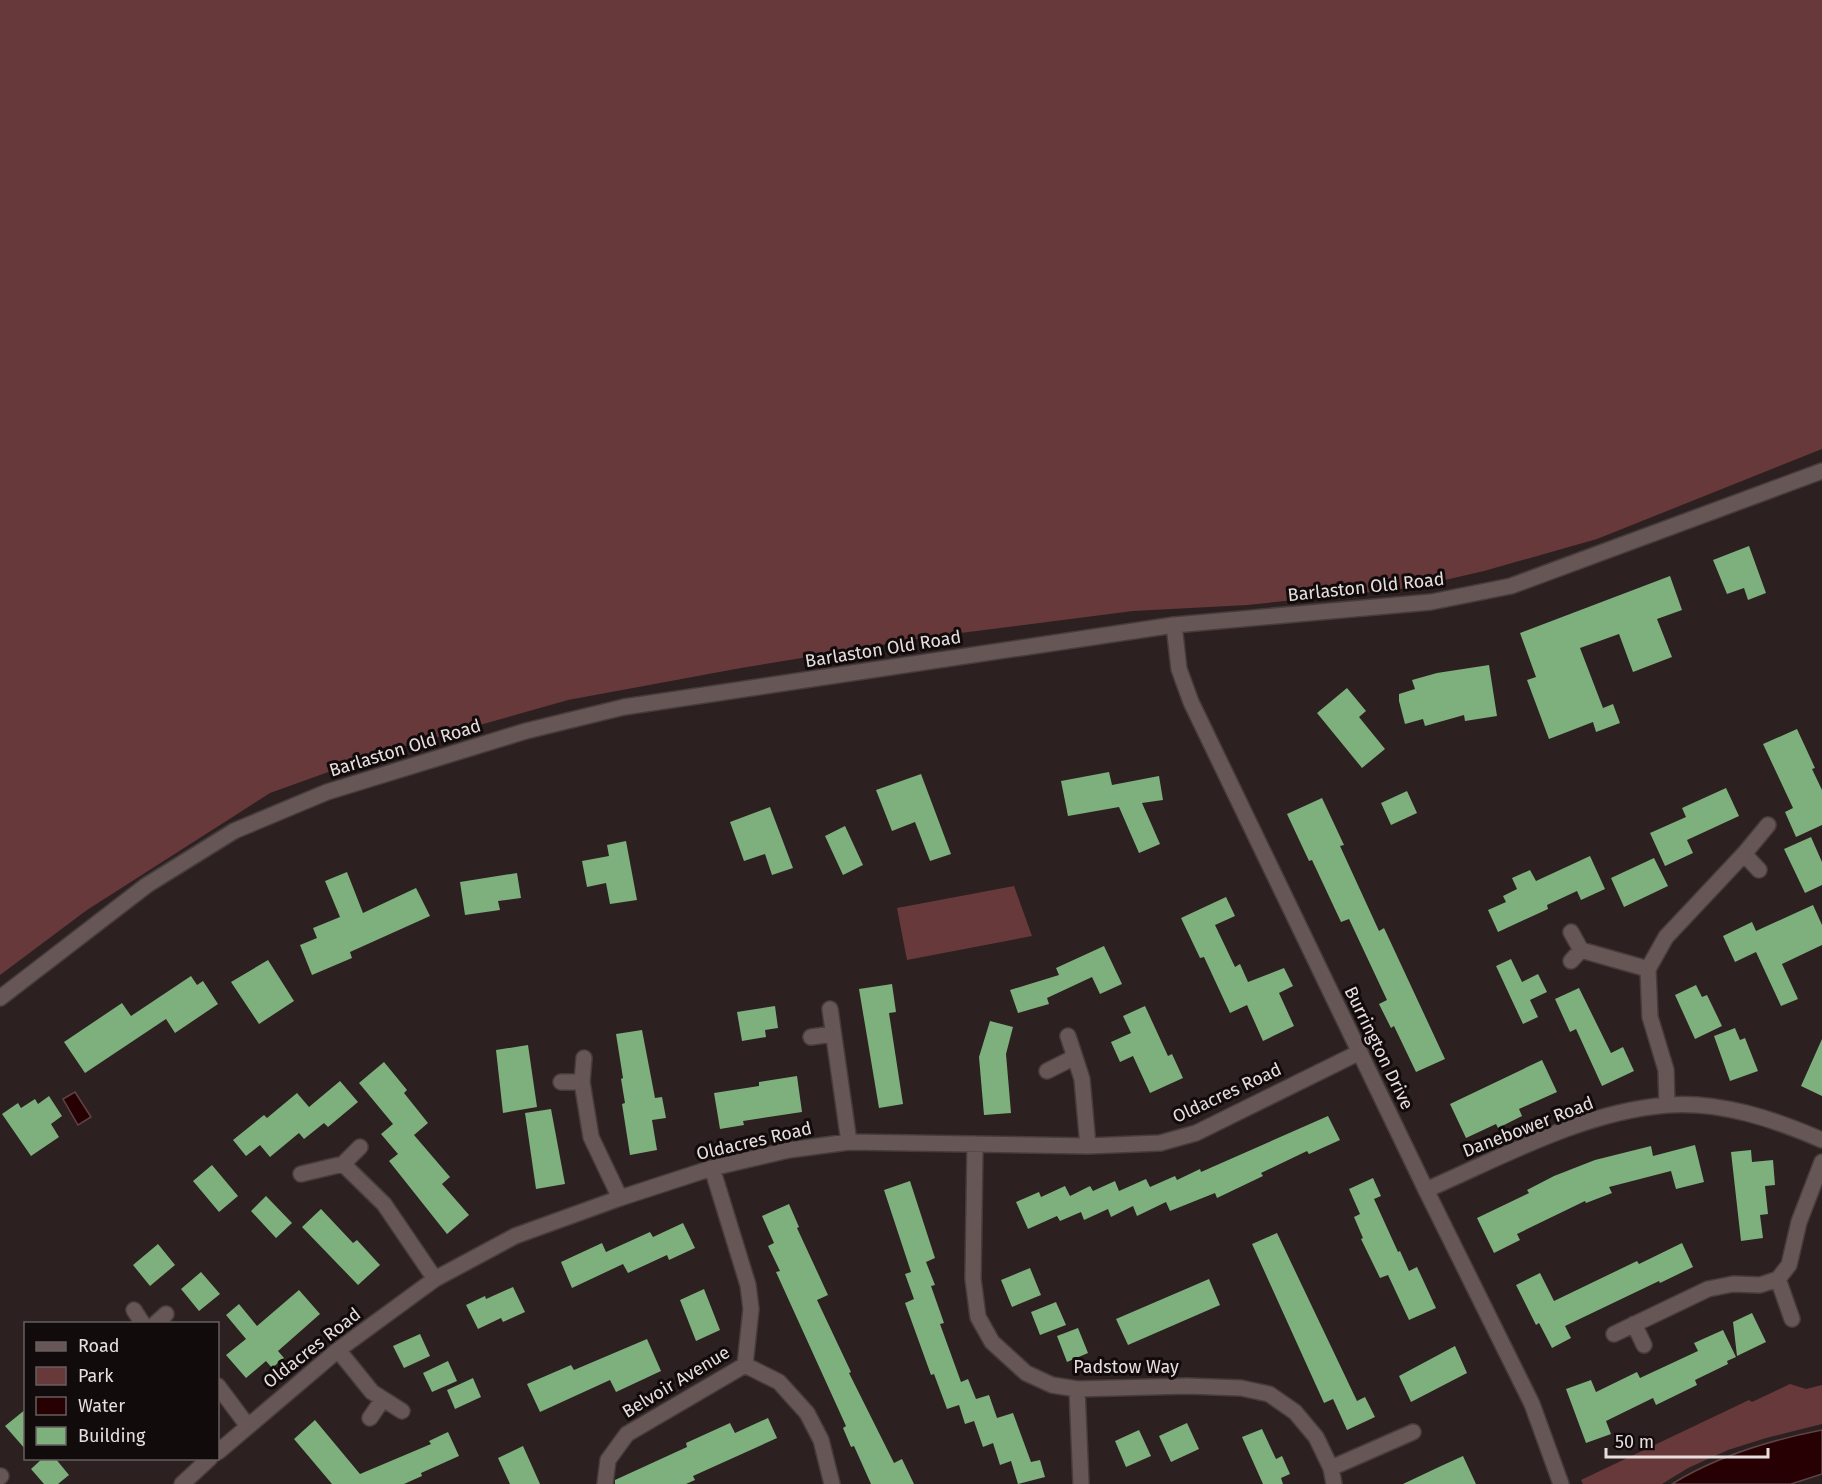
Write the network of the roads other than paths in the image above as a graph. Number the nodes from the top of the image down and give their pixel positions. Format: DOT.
graph roads {
  1 [pos="1822,471"];
  2 [pos="1173,625"];
  3 [pos="1768,825"];
  4 [pos="1744,854"];
  5 [pos="1760,870"];
  6 [pos="1571,932"];
  7 [pos="1581,950"];
  8 [pos="1571,962"];
  9 [pos="1648,969"];
  10 [pos="0,998"];
  11 [pos="830,1009"];
  12 [pos="833,1034"];
  13 [pos="811,1036"];
  14 [pos="1068,1036"];
  15 [pos="1360,1052"];
  16 [pos="1075,1057"];
  17 [pos="584,1059"];
  18 [pos="1047,1071"];
  19 [pos="561,1082"];
  20 [pos="582,1082"];
  21 [pos="1667,1105"];
  22 [pos="1822,1140"];
  23 [pos="849,1142"];
  24 [pos="975,1144"];
  25 [pos="1088,1146"];
  26 [pos="360,1147"];
  27 [pos="1822,1162"];
  28 [pos="343,1164"];
  29 [pos="712,1168"];
  30 [pos="301,1174"];
  31 [pos="1426,1190"];
  32 [pos="620,1198"];
  33 [pos="435,1279"];
  34 [pos="1778,1279"];
  35 [pos="134,1310"];
  36 [pos="1792,1319"];
  37 [pos="142,1322"];
  38 [pos="1634,1324"];
  39 [pos="1614,1334"];
  40 [pos="1644,1345"];
  41 [pos="338,1350"];
  42 [pos="745,1365"];
  43 [pos="219,1387"];
  44 [pos="1077,1389"];
  45 [pos="383,1399"];
  46 [pos="402,1411"];
  47 [pos="370,1418"];
  48 [pos="248,1425"];
  49 [pos="1413,1432"];
  50 [pos="219,1451"];
  51 [pos="208,1460"];
  52 [pos="1331,1468"];
  53 [pos="182,1484"];
  54 [pos="605,1484"];
  55 [pos="832,1484"];
  56 [pos="1080,1484"];
  57 [pos="1334,1484"];
  58 [pos="1561,1484"];
  1 -- 2 [label="street, Barlaston Old Road"];
  2 -- 10 [label="street, Barlaston Old Road"];
  2 -- 15 [label="street, Burrington Drive"];
  3 -- 4 [label="street"];
  4 -- 5 [label="street"];
  4 -- 9 [label="street"];
  6 -- 7 [label="street"];
  7 -- 8 [label="street"];
  7 -- 9 [label="street"];
  9 -- 21 [label="street"];
  11 -- 12 [label="street"];
  12 -- 13 [label="street"];
  12 -- 23 [label="street"];
  14 -- 16 [label="street"];
  15 -- 25 [label="street, Oldacres Road"];
  15 -- 31 [label="street, Burrington Drive"];
  16 -- 18 [label="street"];
  16 -- 25 [label="street"];
  17 -- 20 [label="street"];
  19 -- 20 [label="street"];
  20 -- 32 [label="street"];
  21 -- 22 [label="street, Danebower Road"];
  21 -- 31 [label="street, Danebower Road"];
  23 -- 24 [label="street, Oldacres Road"];
  23 -- 29 [label="street, Oldacres Road"];
  24 -- 25 [label="street, Oldacres Road"];
  24 -- 44 [label="street, Padstow Way"];
  26 -- 28 [label="street"];
  27 -- 34 [label="street"];
  28 -- 30 [label="street"];
  28 -- 33 [label="street"];
  29 -- 32 [label="street, Oldacres Road"];
  29 -- 42 [label="street, Belvoir Avenue"];
  31 -- 58 [label="street, Burrington Drive"];
  32 -- 33 [label="street, Oldacres Road"];
  33 -- 41 [label="street, Oldacres Road"];
  34 -- 36 [label="street"];
  34 -- 38 [label="street"];
  35 -- 37 [label="street"];
  38 -- 39 [label="street"];
  38 -- 40 [label="street"];
  41 -- 45 [label="street"];
  41 -- 48 [label="street, Oldacres Road"];
  42 -- 54 [label="street, Belvoir Avenue"];
  42 -- 55 [label="street"];
  43 -- 48 [label="street"];
  44 -- 52 [label="street, Padstow Way"];
  44 -- 56 [label="street"];
  45 -- 46 [label="street"];
  45 -- 47 [label="street"];
  48 -- 50 [label="street, Oldacres Road"];
  49 -- 52 [label="street"];
  51 -- 53 [label="street"];
  52 -- 57 [label="street, Padstow Way"];
}
